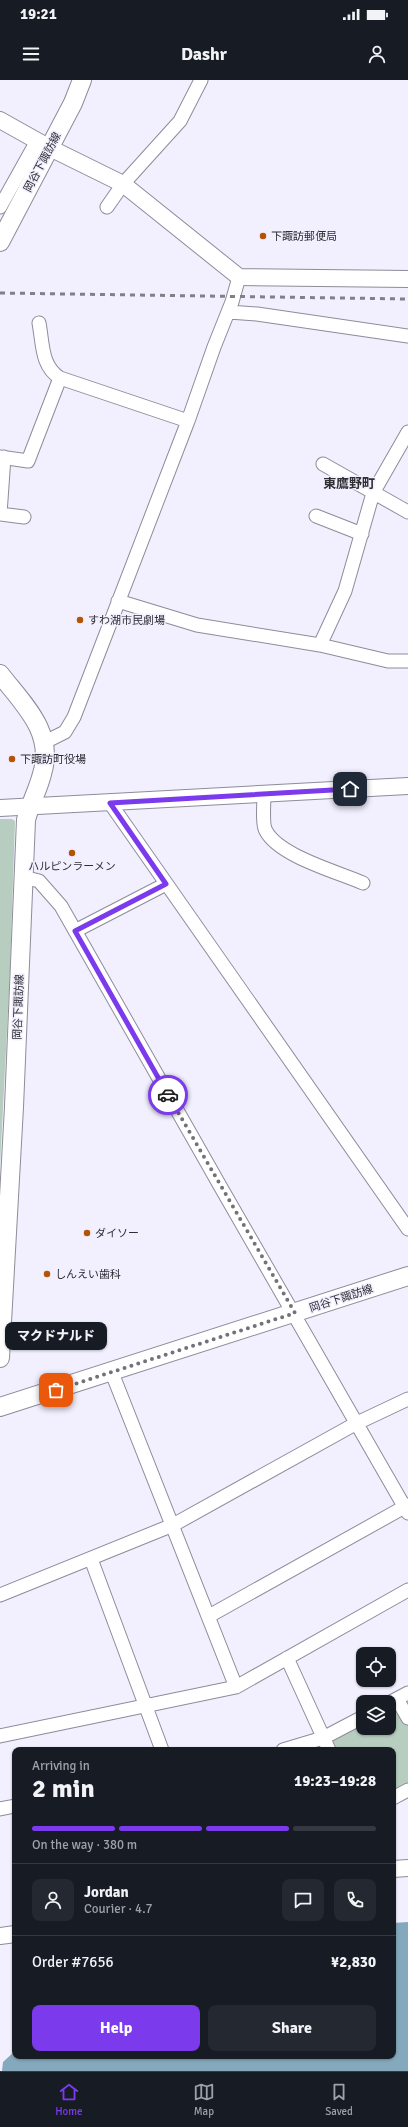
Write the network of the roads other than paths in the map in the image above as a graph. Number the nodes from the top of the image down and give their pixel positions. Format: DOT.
graph roads {
  1 [pos="82,80"];
  2 [pos="202,80"];
  3 [pos="0,120"];
  4 [pos="44,144"];
  5 [pos="123,184"];
  6 [pos="0,207"];
  7 [pos="107,207"];
  8 [pos="0,242"];
  9 [pos="239,277"];
  10 [pos="408,279"];
  11 [pos="229,312"];
  12 [pos="39,323"];
  13 [pos="408,336"];
  14 [pos="60,378"];
  15 [pos="188,421"];
  16 [pos="408,432"];
  17 [pos="2,457"];
  18 [pos="323,464"];
  19 [pos="373,493"];
  20 [pos="408,512"];
  21 [pos="316,516"];
  22 [pos="24,517"];
  23 [pos="362,534"];
  24 [pos="118,601"];
  25 [pos="320,645"];
  26 [pos="408,661"];
  27 [pos="0,674"];
  28 [pos="45,742"];
  29 [pos="408,786"];
  30 [pos="264,794"];
  31 [pos="110,803"];
  32 [pos="30,807"];
  33 [pos="0,808"];
  34 [pos="23,877"];
  35 [pos="363,883"];
  36 [pos="166,884"];
  37 [pos="75,931"];
  38 [pos="408,1229"];
  39 [pos="408,1276"];
  40 [pos="2,1285"];
  41 [pos="295,1313"];
  42 [pos="0,1358"];
  43 [pos="112,1373"];
  44 [pos="408,1399"];
  45 [pos="0,1408"];
  46 [pos="355,1424"];
  47 [pos="407,1508"];
  48 [pos="173,1525"];
  49 [pos="91,1559"];
  50 [pos="408,1590"];
  51 [pos="0,1595"];
  52 [pos="209,1616"];
  53 [pos="287,1658"];
  54 [pos="236,1687"];
  55 [pos="398,1698"];
  56 [pos="145,1706"];
  57 [pos="408,1718"];
  58 [pos="356,1722"];
  59 [pos="0,1736"];
  60 [pos="326,1744"];
  61 [pos="161,1747"];
  62 [pos="304,1747"];
  63 [pos="408,1790"];
  64 [pos="396,1796"];
  65 [pos="12,1807"];
  66 [pos="0,1809"];
  67 [pos="408,1868"];
  68 [pos="396,1869"];
  69 [pos="12,1934"];
  70 [pos="0,1936"];
  1 -- 4 [label="main road, 岡谷下諏訪線"];
  2 -- 5 [label="street"];
  3 -- 4 [label="street"];
  4 -- 5 [label="street"];
  4 -- 6 [label="street"];
  4 -- 8 [label="main road, 岡谷下諏訪線"];
  5 -- 7 [label="street"];
  5 -- 9 [label="street"];
  9 -- 10 [label="street"];
  9 -- 11 [label="street"];
  11 -- 13 [label="street"];
  11 -- 15 [label="street"];
  12 -- 14 [label="street"];
  14 -- 15 [label="street"];
  14 -- 17 [label="street"];
  15 -- 24 [label="street"];
  16 -- 19 [label="street"];
  17 -- 22 [label="street"];
  18 -- 19 [label="street"];
  19 -- 20 [label="street"];
  19 -- 23 [label="street"];
  21 -- 23 [label="street"];
  23 -- 25 [label="street"];
  24 -- 25 [label="street"];
  24 -- 28 [label="street"];
  25 -- 26 [label="street"];
  27 -- 28 [label="main road, 岡谷下諏訪線"];
  28 -- 32 [label="main road, 岡谷下諏訪線"];
  29 -- 30 [label="street"];
  30 -- 31 [label="street"];
  30 -- 35 [label="street"];
  31 -- 32 [label="street"];
  31 -- 36 [label="street"];
  32 -- 33 [label="street"];
  32 -- 34 [label="main road, 岡谷下諏訪線"];
  34 -- 37 [label="street"];
  34 -- 40 [label="main road, 岡谷下諏訪線"];
  36 -- 37 [label="street"];
  36 -- 38 [label="street"];
  37 -- 41 [label="street"];
  39 -- 41 [label="main road, 岡谷下諏訪線"];
  40 -- 42 [label="main road, 岡谷下諏訪線"];
  41 -- 43 [label="main road, 岡谷下諏訪線"];
  41 -- 46 [label="street"];
  43 -- 45 [label="main road, 岡谷下諏訪線"];
  43 -- 48 [label="street"];
  44 -- 46 [label="street"];
  46 -- 47 [label="street"];
  46 -- 48 [label="street"];
  47 -- 52 [label="street"];
  48 -- 49 [label="street"];
  48 -- 52 [label="street"];
  49 -- 51 [label="street"];
  49 -- 56 [label="street"];
  50 -- 53 [label="street"];
  52 -- 54 [label="street"];
  53 -- 54 [label="street"];
  53 -- 60 [label="street"];
  54 -- 56 [label="street"];
  55 -- 57 [label="street"];
  56 -- 59 [label="street"];
  56 -- 61 [label="street"];
  58 -- 60 [label="street"];
  60 -- 62 [label="street"];
  63 -- 64 [label="street"];
  65 -- 66 [label="street"];
  67 -- 68 [label="street"];
  69 -- 70 [label="street"];
}
